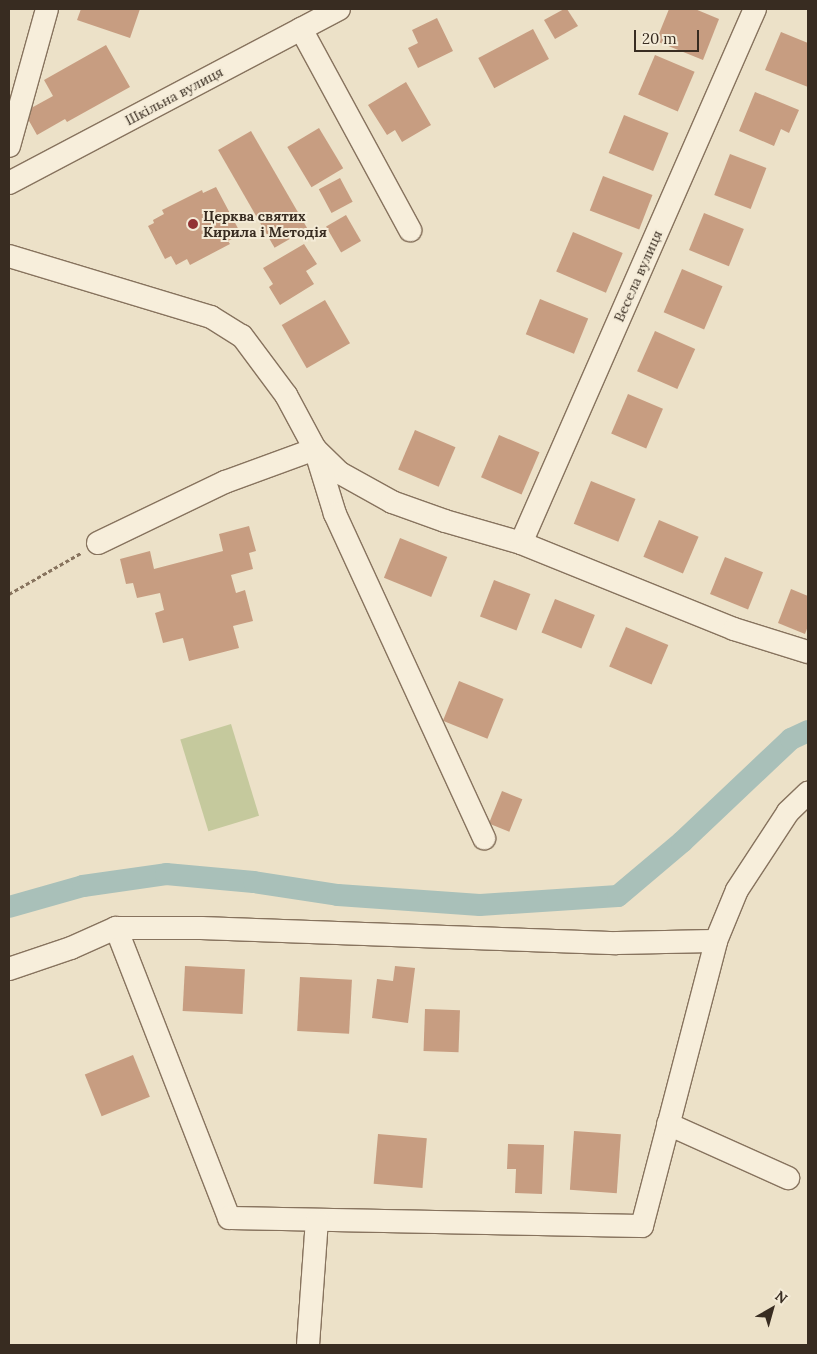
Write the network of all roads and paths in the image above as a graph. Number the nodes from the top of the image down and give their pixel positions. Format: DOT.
graph roads {
  1 [pos="47,9"];
  2 [pos="339,9"];
  3 [pos="755,9"];
  4 [pos="301,29"];
  5 [pos="9,146"];
  6 [pos="9,183"];
  7 [pos="410,230"];
  8 [pos="9,256"];
  9 [pos="315,449"];
  10 [pos="98,543"];
  11 [pos="521,543"];
  12 [pos="9,594"];
  13 [pos="808,652"];
  14 [pos="808,794"];
  15 [pos="484,838"];
  16 [pos="116,928"];
  17 [pos="716,941"];
  18 [pos="9,969"];
  19 [pos="668,1124"];
  20 [pos="788,1178"];
  21 [pos="317,1220"];
  22 [pos="308,1345"];
  1 -- 5 [label="street"];
  2 -- 4 [label="street, Шкільна вулиця"];
  3 -- 11 [label="street, Весела вулиця"];
  4 -- 6 [label="street, Шкільна вулиця"];
  4 -- 7 [label="street"];
  8 -- 9 [label="street"];
  9 -- 10 [label="street"];
  9 -- 11 [label="street"];
  9 -- 15 [label="street"];
  10 -- 12 [label="path"];
  11 -- 13 [label="street"];
  14 -- 17 [label="street"];
  16 -- 17 [label="street"];
  16 -- 18 [label="street"];
  16 -- 21 [label="street"];
  17 -- 19 [label="street"];
  19 -- 20 [label="street"];
  19 -- 21 [label="street"];
  21 -- 22 [label="street"];
}
